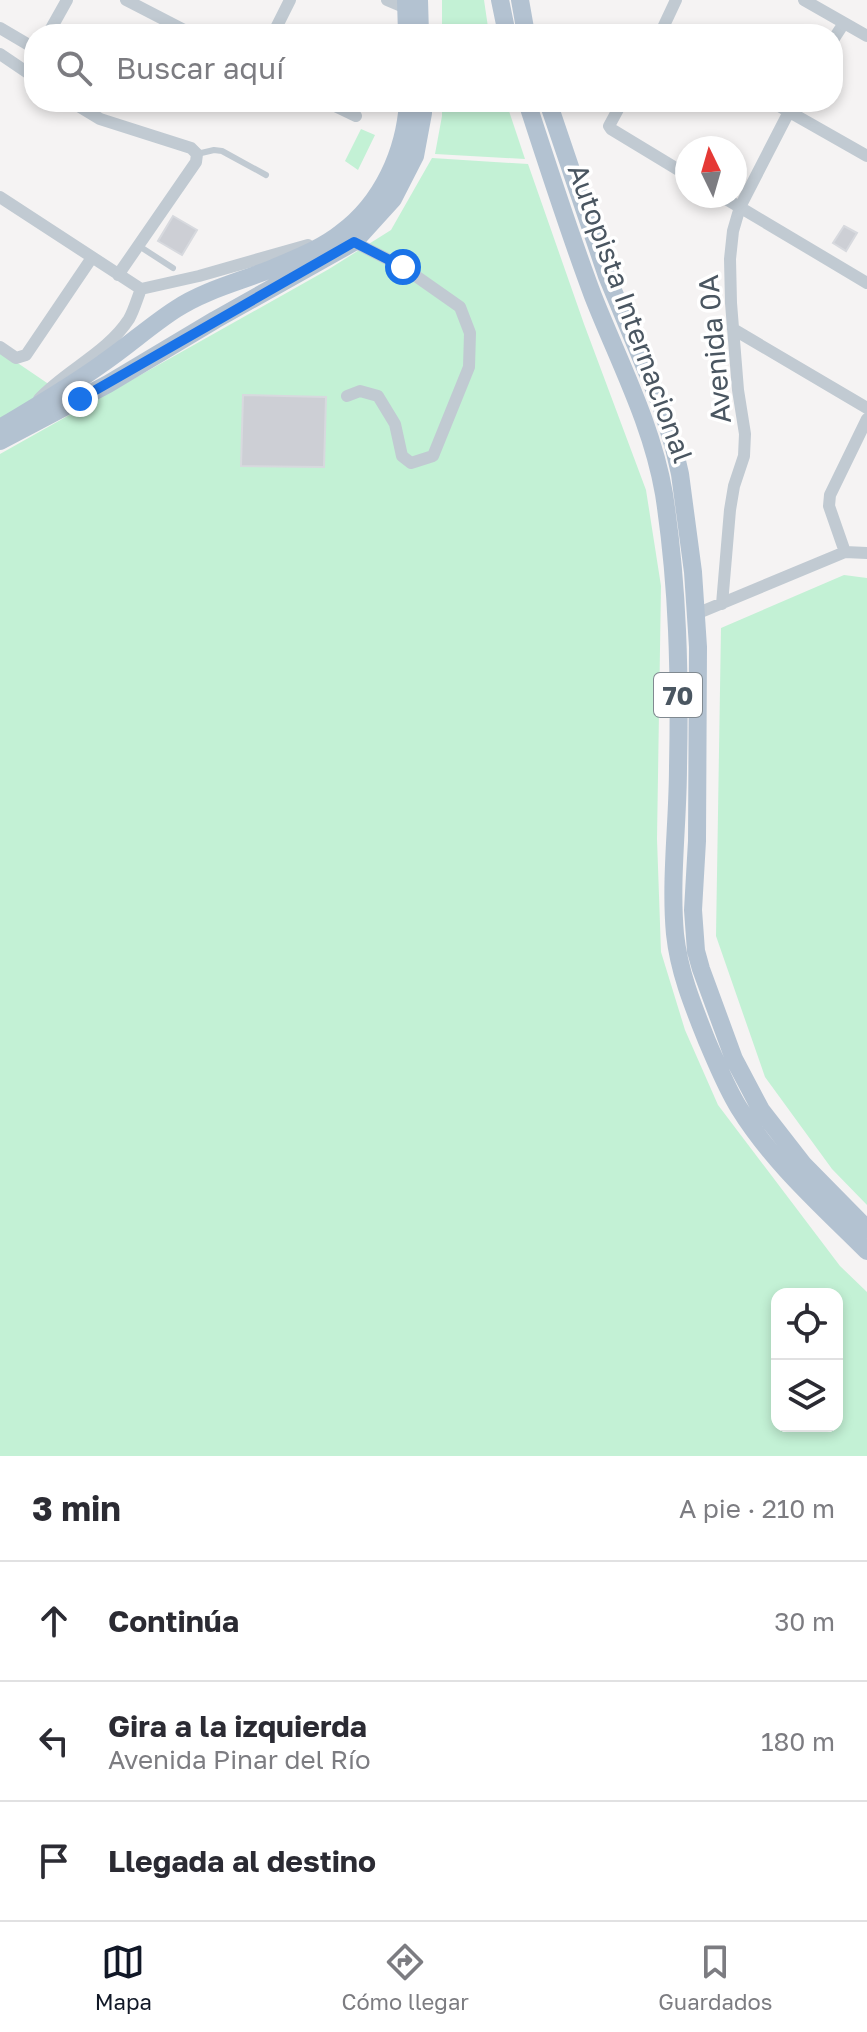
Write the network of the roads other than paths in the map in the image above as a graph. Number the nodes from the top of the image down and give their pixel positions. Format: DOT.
graph roads {
  1 [pos="67,0"];
  2 [pos="126,0"];
  3 [pos="290,0"];
  4 [pos="387,0"];
  5 [pos="500,0"];
  6 [pos="520,0"];
  7 [pos="676,0"];
  8 [pos="804,0"];
  9 [pos="410,3"];
  10 [pos="844,23"];
  11 [pos="54,24"];
  12 [pos="173,24"];
  13 [pos="278,24"];
  14 [pos="408,24"];
  15 [pos="417,24"];
  16 [pos="505,24"];
  17 [pos="524,24"];
  18 [pos="665,24"];
  19 [pos="0,28"];
  20 [pos="867,36"];
  21 [pos="24,42"];
  22 [pos="0,54"];
  23 [pos="24,70"];
  24 [pos="88,112"];
  25 [pos="348,112"];
  26 [pos="406,112"];
  27 [pos="423,112"];
  28 [pos="530,112"];
  29 [pos="551,112"];
  30 [pos="617,112"];
  31 [pos="788,112"];
  32 [pos="799,112"];
  33 [pos="356,116"];
  34 [pos="197,154"];
  35 [pos="867,156"];
  36 [pos="675,168"];
  37 [pos="266,175"];
  38 [pos="747,193"];
  39 [pos="0,197"];
  40 [pos="740,208"];
  41 [pos="742,208"];
  42 [pos="347,238"];
  43 [pos="138,246"];
  44 [pos="91,259"];
  45 [pos="173,268"];
  46 [pos="118,275"];
  47 [pos="867,283"];
  48 [pos="141,289"];
  49 [pos="201,294"];
  50 [pos="215,320"];
  51 [pos="156,322"];
  52 [pos="733,329"];
  53 [pos="170,346"];
  54 [pos="0,347"];
  55 [pos="347,396"];
  56 [pos="867,408"];
  57 [pos="28,411"];
  58 [pos="867,419"];
  59 [pos="0,428"];
  60 [pos="0,441"];
  61 [pos="845,552"];
  62 [pos="867,553"];
  63 [pos="722,604"];
  64 [pos="696,614"];
  65 [pos="867,1229"];
  66 [pos="867,1251"];
  1 -- 11 [label="street"];
  2 -- 12 [label="street"];
  3 -- 13 [label="street"];
  4 -- 9 [label="street"];
  5 -- 16 [label="main road"];
  6 -- 17 [label="main road"];
  7 -- 18 [label="street"];
  8 -- 10 [label="street"];
  9 -- 14 [label="main road"];
  9 -- 15 [label="main road"];
  10 -- 20 [label="street"];
  19 -- 21 [label="street"];
  22 -- 23 [label="street"];
  24 -- 34 [label="street"];
  25 -- 33 [label="street"];
  26 -- 42 [label="main road"];
  27 -- 42 [label="main road"];
  28 -- 66 [label="main road, Autopista Internacional / 70"];
  29 -- 64 [label="main road, Autopista Internacional / 70"];
  30 -- 36 [label="street"];
  31 -- 38 [label="street, Avenida 0A"];
  32 -- 35 [label="street"];
  34 -- 37 [label="lane"];
  34 -- 43 [label="street"];
  39 -- 44 [label="street"];
  40 -- 52 [label="street, Avenida 0A"];
  41 -- 47 [label="street"];
  42 -- 48 [label="street"];
  42 -- 49 [label="main road"];
  42 -- 50 [label="main road"];
  42 -- 55 [label="street"];
  43 -- 45 [label="lane"];
  43 -- 46 [label="street"];
  44 -- 46 [label="street"];
  44 -- 54 [label="street"];
  46 -- 48 [label="street"];
  48 -- 57 [label="street"];
  49 -- 50 [label="main road"];
  49 -- 51 [label="main road"];
  50 -- 53 [label="main road"];
  51 -- 53 [label="main road"];
  51 -- 57 [label="main road"];
  52 -- 56 [label="street"];
  52 -- 63 [label="street, Avenida 0A"];
  53 -- 60 [label="main road"];
  57 -- 59 [label="main road"];
  58 -- 61 [label="street"];
  61 -- 62 [label="street"];
  61 -- 63 [label="street"];
  63 -- 64 [label="street"];
  64 -- 65 [label="main road, Autopista Internacional / 70"];
}
